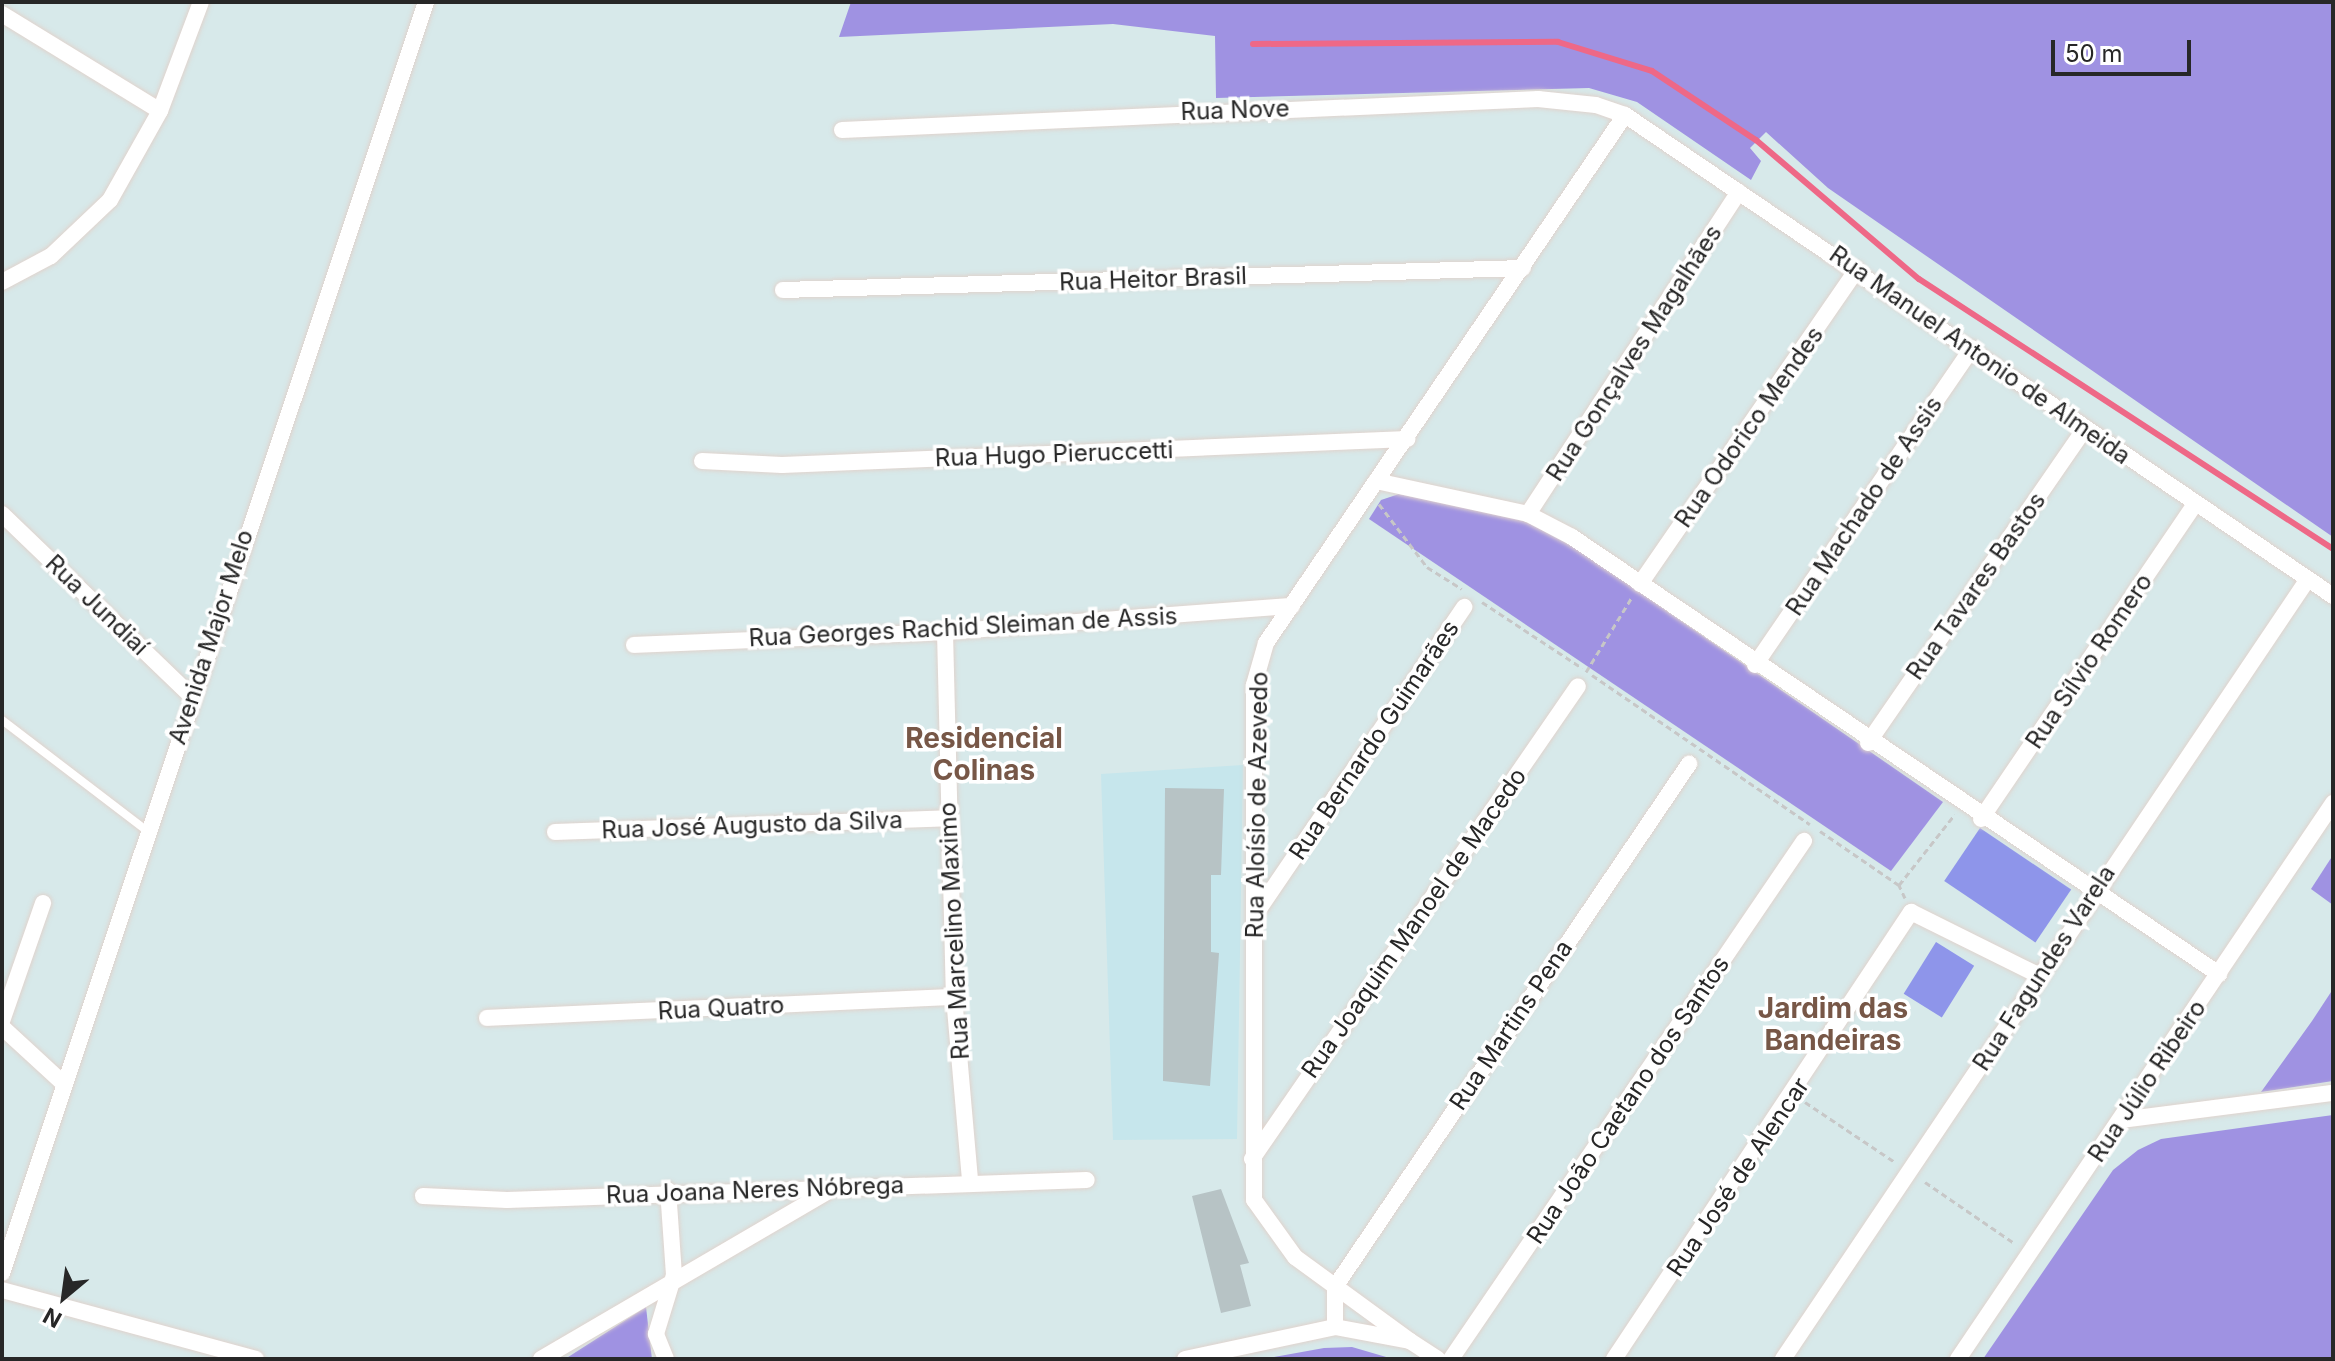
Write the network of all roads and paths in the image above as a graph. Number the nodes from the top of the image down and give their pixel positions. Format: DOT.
graph roads {
  1 [pos="201,2"];
  2 [pos="426,2"];
  3 [pos="2,14"];
  4 [pos="160,111"];
  5 [pos="1625,115"];
  6 [pos="842,130"];
  7 [pos="1739,192"];
  8 [pos="1523,268"];
  9 [pos="1857,270"];
  10 [pos="2,282"];
  11 [pos="783,290"];
  12 [pos="1972,348"];
  13 [pos="2085,428"];
  14 [pos="1407,439"];
  15 [pos="702,461"];
  16 [pos="1372,486"];
  17 [pos="2196,503"];
  18 [pos="2,514"];
  19 [pos="1528,514"];
  20 [pos="2308,579"];
  21 [pos="1640,584"];
  22 [pos="2333,596"];
  23 [pos="1468,599"];
  24 [pos="1292,606"];
  25 [pos="945,632"];
  26 [pos="634,645"];
  27 [pos="1755,665"];
  28 [pos="1582,679"];
  29 [pos="192,697"];
  30 [pos="2,720"];
  31 [pos="1868,743"];
  32 [pos="1689,764"];
  33 [pos="2333,803"];
  34 [pos="1961,805"];
  35 [pos="948,818"];
  36 [pos="1981,819"];
  37 [pos="146,830"];
  38 [pos="555,832"];
  39 [pos="1804,841"];
  40 [pos="1899,885"];
  41 [pos="2093,891"];
  42 [pos="43,903"];
  43 [pos="1257,912"];
  44 [pos="1911,912"];
  45 [pos="2219,974"];
  46 [pos="2040,976"];
  47 [pos="954,997"];
  48 [pos="487,1018"];
  49 [pos="2,1021"];
  50 [pos="2,1027"];
  51 [pos="64,1084"];
  52 [pos="2333,1093"];
  53 [pos="2121,1120"];
  54 [pos="1251,1161"];
  55 [pos="1087,1180"];
  56 [pos="970,1181"];
  57 [pos="668,1190"];
  58 [pos="828,1191"];
  59 [pos="423,1196"];
  60 [pos="3,1265"];
  61 [pos="674,1275"];
  62 [pos="1335,1287"];
  63 [pos="2,1290"];
  64 [pos="1335,1327"];
  65 [pos="1410,1341"];
  66 [pos="256,1359"];
  67 [pos="541,1359"];
  68 [pos="666,1359"];
  69 [pos="1185,1359"];
  70 [pos="1438,1359"];
  71 [pos="1451,1359"];
  72 [pos="1614,1359"];
  73 [pos="1783,1359"];
  74 [pos="1958,1359"];
  1 -- 4 [label="street"];
  2 -- 29 [label="street, Avenida Major Melo"];
  3 -- 4 [label="street"];
  4 -- 10 [label="street"];
  5 -- 6 [label="street, Rua Nove"];
  5 -- 7 [label="street, Rua Manuel Antonio de Almeida"];
  5 -- 8 [label="street, Rua Aloísio de Azevedo"];
  7 -- 9 [label="street, Rua Manuel Antonio de Almeida"];
  7 -- 19 [label="street, Rua Gonçalves Magalhães"];
  8 -- 11 [label="street, Rua Heitor Brasil"];
  8 -- 14 [label="street, Rua Aloísio de Azevedo"];
  9 -- 12 [label="street, Rua Manuel Antonio de Almeida"];
  9 -- 21 [label="street, Rua Odorico Mendes"];
  12 -- 13 [label="street, Rua Manuel Antonio de Almeida"];
  12 -- 27 [label="street, Rua Machado de Assis"];
  13 -- 17 [label="street, Rua Manuel Antonio de Almeida"];
  13 -- 31 [label="street, Rua Tavares Bastos"];
  14 -- 15 [label="street, Rua Hugo Pieruccetti"];
  14 -- 16 [label="street, Rua Aloísio de Azevedo"];
  16 -- 19 [label="street"];
  16 -- 23 [label="path"];
  16 -- 24 [label="street, Rua Aloísio de Azevedo"];
  17 -- 20 [label="street, Rua Manuel Antonio de Almeida"];
  17 -- 36 [label="street, Rua Sílvio Romero"];
  18 -- 29 [label="street, Rua Jundiaí"];
  19 -- 21 [label="street"];
  20 -- 22 [label="street, Rua Manuel Antonio de Almeida"];
  20 -- 41 [label="street, Rua Fagundes Varela"];
  21 -- 27 [label="street"];
  21 -- 28 [label="path"];
  23 -- 28 [label="path"];
  23 -- 43 [label="street, Rua Bernardo Guimarães"];
  24 -- 25 [label="street, Rua Georges Rachid Sleiman de Assis"];
  24 -- 43 [label="street, Rua Aloísio de Azevedo"];
  25 -- 26 [label="street, Rua Georges Rachid Sleiman de Assis"];
  25 -- 35 [label="street, Rua Marcelino Maximo"];
  27 -- 31 [label="street"];
  28 -- 40 [label="path"];
  28 -- 54 [label="street, Rua Joaquim Manoel de Macedo"];
  29 -- 37 [label="street, Avenida Major Melo"];
  30 -- 37 [label="lane"];
  31 -- 34 [label="street"];
  32 -- 62 [label="street, Rua Martins Pena"];
  33 -- 45 [label="street, Rua Júlio Ribeiro"];
  34 -- 36 [label="street"];
  34 -- 40 [label="path"];
  35 -- 38 [label="street, Rua José Augusto da Silva"];
  35 -- 47 [label="street, Rua Marcelino Maximo"];
  36 -- 41 [label="street"];
  37 -- 51 [label="street, Avenida Major Melo"];
  39 -- 71 [label="street, Rua João Caetano dos Santos"];
  40 -- 44 [label="path"];
  41 -- 45 [label="street"];
  41 -- 46 [label="street, Rua Fagundes Varela"];
  42 -- 49 [label="street"];
  43 -- 54 [label="street, Rua Aloísio de Azevedo"];
  44 -- 46 [label="street"];
  44 -- 72 [label="street, Rua José de Alencar"];
  45 -- 53 [label="street, Rua Júlio Ribeiro"];
  46 -- 73 [label="street, Rua Fagundes Varela"];
  47 -- 48 [label="street, Rua Quatro"];
  47 -- 56 [label="street, Rua Marcelino Maximo"];
  50 -- 51 [label="street"];
  51 -- 60 [label="street, Avenida Major Melo"];
  52 -- 53 [label="street"];
  53 -- 74 [label="street, Rua Júlio Ribeiro"];
  54 -- 62 [label="street, Rua Aloísio de Azevedo"];
  55 -- 56 [label="street, Rua Joana Neres Nóbrega"];
  56 -- 58 [label="street, Rua Joana Neres Nóbrega"];
  57 -- 58 [label="street, Rua Joana Neres Nóbrega"];
  57 -- 59 [label="street, Rua Joana Neres Nóbrega"];
  57 -- 61 [label="street"];
  58 -- 61 [label="street"];
  61 -- 67 [label="street"];
  61 -- 68 [label="street"];
  62 -- 64 [label="street"];
  62 -- 65 [label="street, Rua Aloísio de Azevedo"];
  63 -- 66 [label="street"];
  64 -- 65 [label="street"];
  64 -- 69 [label="street"];
  65 -- 70 [label="street, Rua Aloísio de Azevedo"];
}
